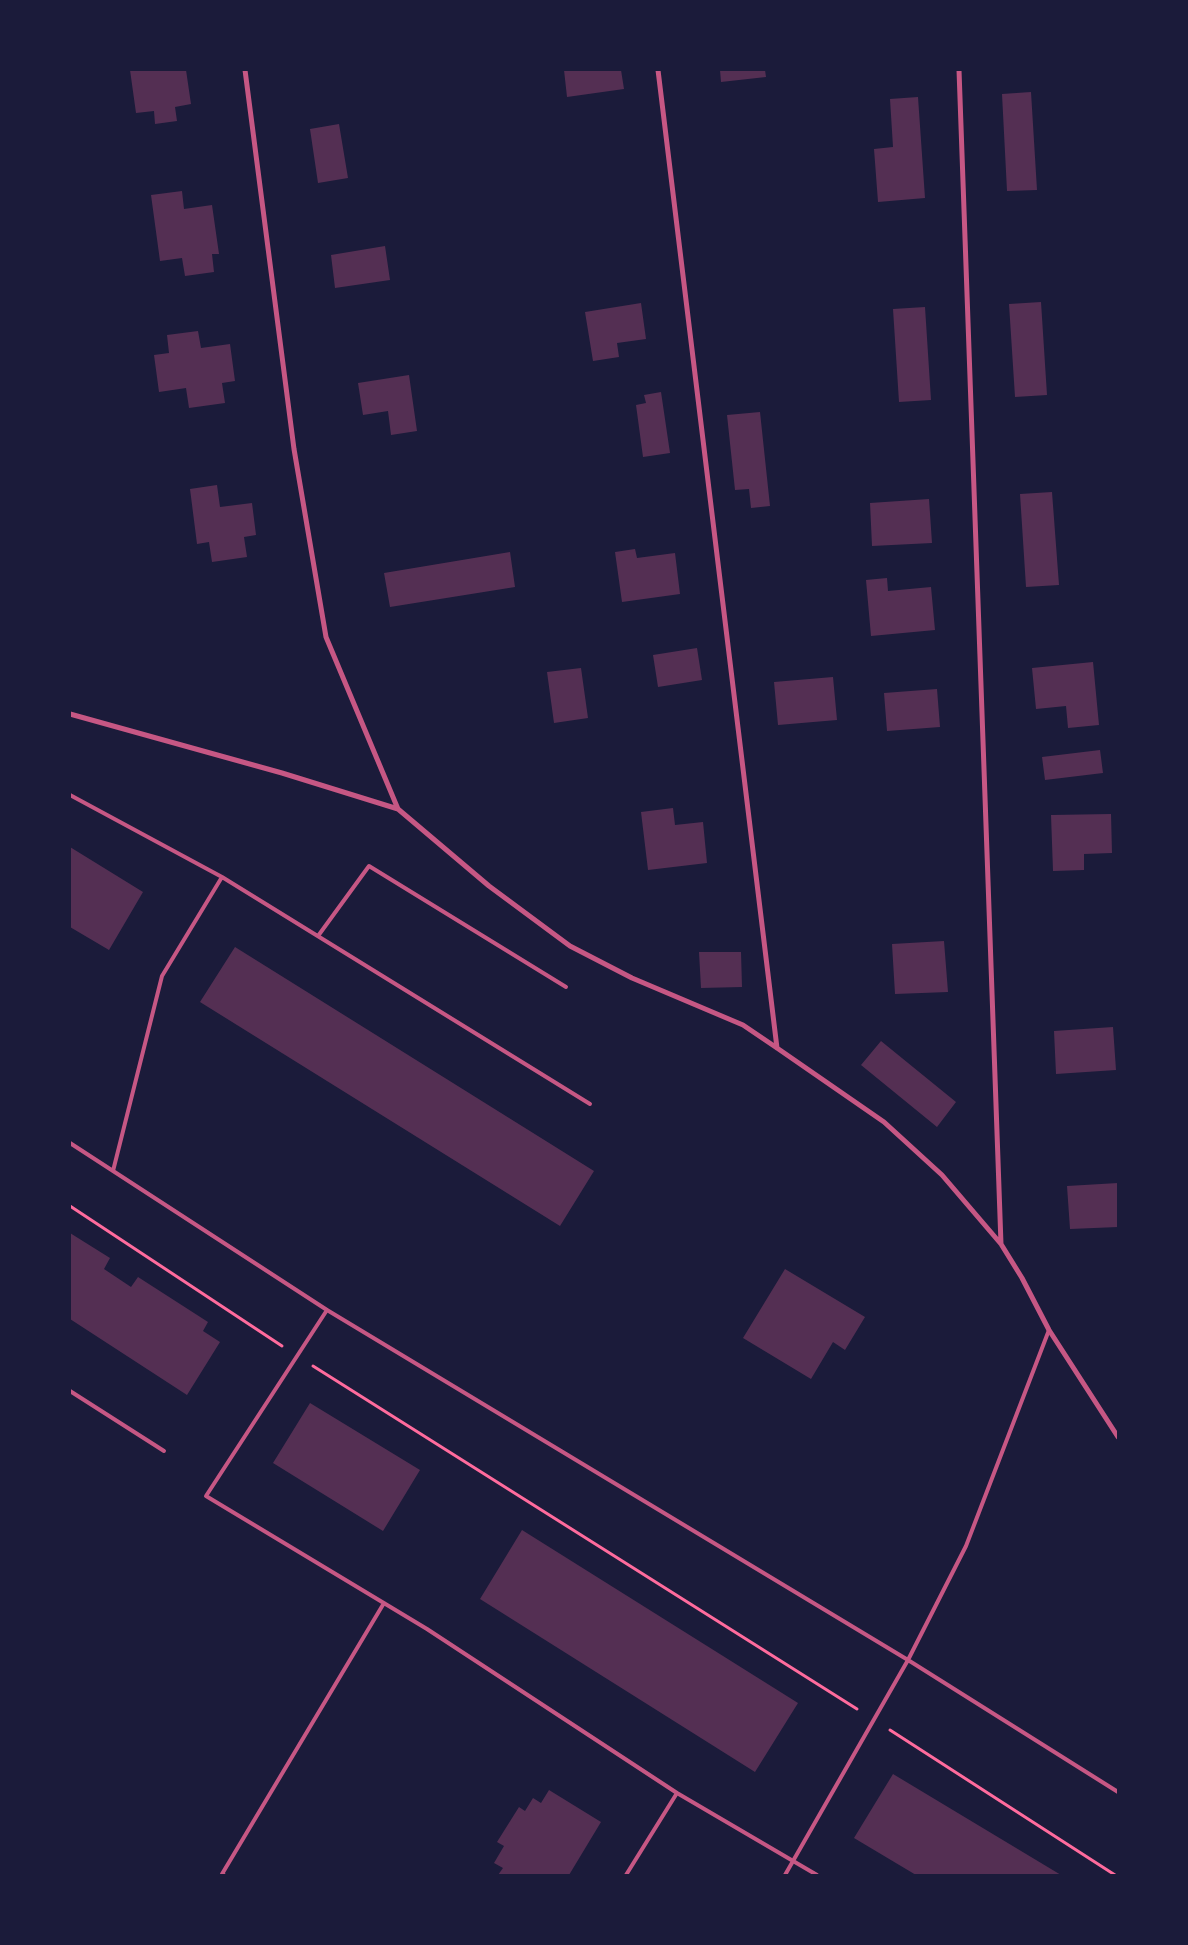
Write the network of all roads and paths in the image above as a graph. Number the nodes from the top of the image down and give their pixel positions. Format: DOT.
graph roads {
  1 [pos="245,70"];
  2 [pos="658,70"];
  3 [pos="958,70"];
  4 [pos="70,714"];
  5 [pos="70,795"];
  6 [pos="398,809"];
  7 [pos="222,877"];
  8 [pos="318,936"];
  9 [pos="566,987"];
  10 [pos="777,1048"];
  11 [pos="590,1104"];
  12 [pos="70,1143"];
  13 [pos="113,1171"];
  14 [pos="70,1206"];
  15 [pos="1001,1244"];
  16 [pos="327,1310"];
  17 [pos="1049,1330"];
  18 [pos="297,1356"];
  19 [pos="70,1391"];
  20 [pos="1118,1437"];
  21 [pos="164,1451"];
  22 [pos="384,1603"];
  23 [pos="908,1660"];
  24 [pos="874,1720"];
  25 [pos="1118,1792"];
  26 [pos="677,1793"];
  27 [pos="793,1860"];
  28 [pos="224,1875"];
  29 [pos="626,1875"];
  30 [pos="785,1875"];
  31 [pos="817,1875"];
  32 [pos="1115,1875"];
  1 -- 6 [label="street"];
  2 -- 10 [label="street"];
  3 -- 15 [label="street"];
  4 -- 6 [label="street"];
  5 -- 7 [label="lane"];
  6 -- 10 [label="street"];
  7 -- 8 [label="lane"];
  7 -- 13 [label="lane"];
  8 -- 9 [label="lane"];
  8 -- 11 [label="lane"];
  10 -- 15 [label="street"];
  12 -- 13 [label="lane"];
  13 -- 16 [label="lane"];
  14 -- 18 [label="path"];
  15 -- 17 [label="street"];
  16 -- 18 [label="lane"];
  16 -- 23 [label="lane"];
  17 -- 20 [label="street"];
  17 -- 23 [label="lane"];
  18 -- 22 [label="lane"];
  18 -- 24 [label="path"];
  19 -- 21 [label="lane"];
  22 -- 26 [label="lane"];
  22 -- 28 [label="lane"];
  23 -- 24 [label="lane"];
  23 -- 25 [label="lane"];
  24 -- 27 [label="lane"];
  24 -- 32 [label="path"];
  26 -- 27 [label="lane"];
  26 -- 29 [label="lane"];
  27 -- 30 [label="lane"];
  27 -- 31 [label="lane"];
}
